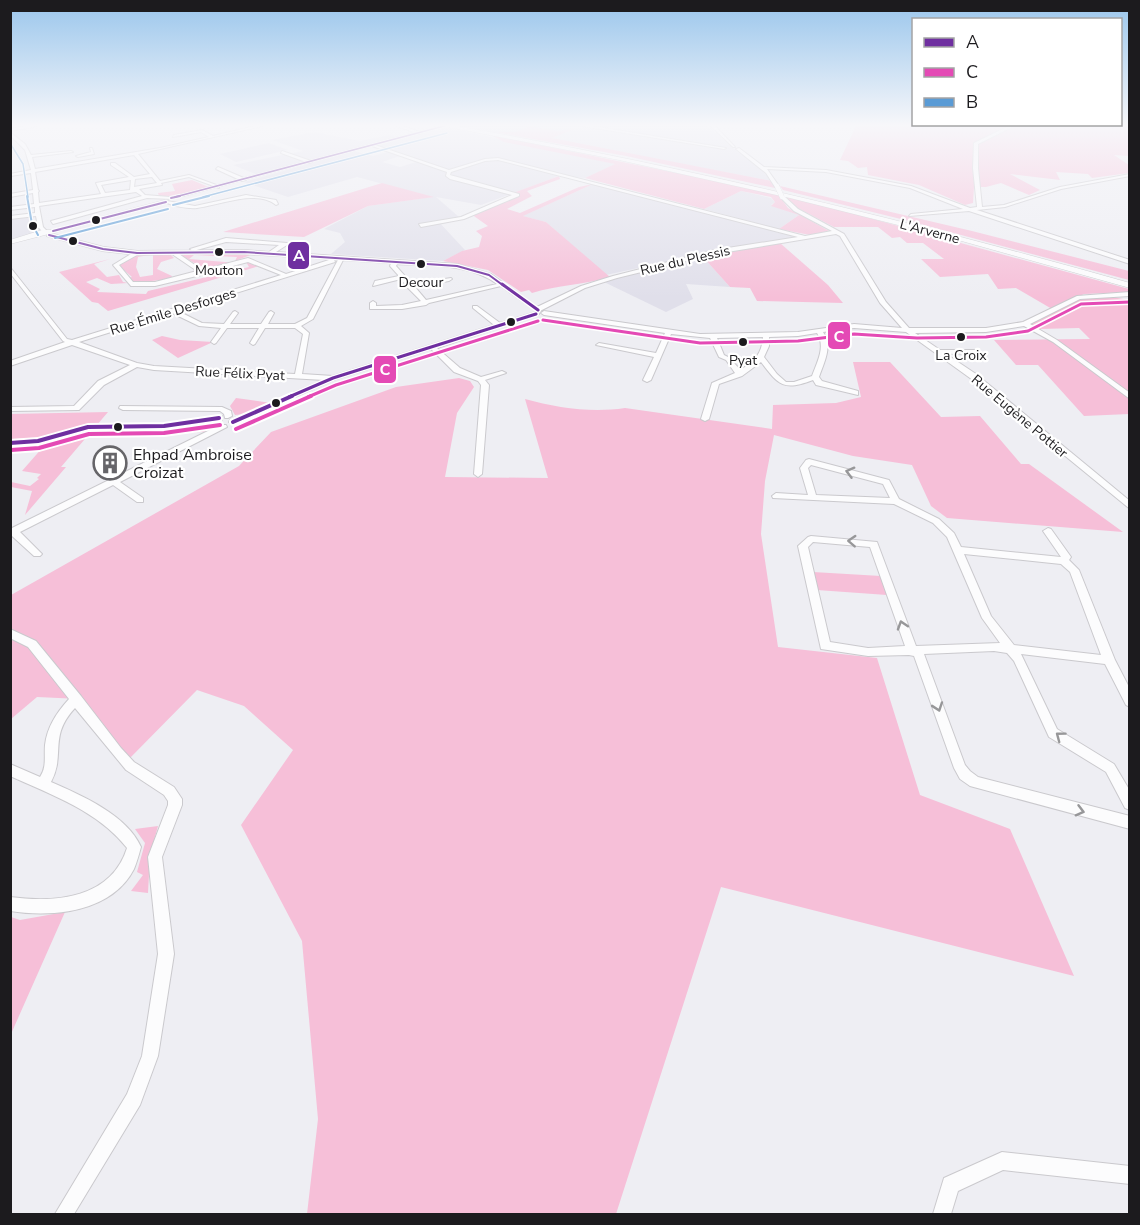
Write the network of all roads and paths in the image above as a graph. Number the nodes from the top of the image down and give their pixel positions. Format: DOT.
graph roads {
  1 [pos="36,183"];
  2 [pos="103,183"];
  3 [pos="130,183"];
  4 [pos="156,183"];
  5 [pos="207,183"];
  6 [pos="232,183"];
  7 [pos="472,183"];
  8 [pos="593,183"];
  9 [pos="735,183"];
  10 [pos="748,183"];
  11 [pos="775,183"];
  12 [pos="891,183"];
  13 [pos="980,183"];
  14 [pos="1088,183"];
  15 [pos="217,187"];
  16 [pos="137,190"];
  17 [pos="37,191"];
  18 [pos="103,194"];
  19 [pos="10,196"];
  20 [pos="148,196"];
  21 [pos="167,200"];
  22 [pos="58,202"];
  23 [pos="276,204"];
  24 [pos="37,206"];
  25 [pos="10,209"];
  26 [pos="980,209"];
  27 [pos="971,210"];
  28 [pos="38,214"];
  29 [pos="911,215"];
  30 [pos="10,218"];
  31 [pos="67,218"];
  32 [pos="53,222"];
  33 [pos="421,225"];
  34 [pos="838,232"];
  35 [pos="47,233"];
  36 [pos="808,238"];
  37 [pos="10,242"];
  38 [pos="137,253"];
  39 [pos="174,253"];
  40 [pos="184,253"];
  41 [pos="271,254"];
  42 [pos="338,259"];
  43 [pos="395,262"];
  44 [pos="1130,262"];
  45 [pos="10,269"];
  46 [pos="203,273"];
  47 [pos="287,276"];
  48 [pos="402,277"];
  49 [pos="449,279"];
  50 [pos="503,284"];
  51 [pos="1130,284"];
  52 [pos="375,285"];
  53 [pos="409,286"];
  54 [pos="1130,294"];
  55 [pos="373,303"];
  56 [pos="426,303"];
  57 [pos="484,305"];
  58 [pos="475,307"];
  59 [pos="467,309"];
  60 [pos="173,311"];
  61 [pos="540,311"];
  62 [pos="235,313"];
  63 [pos="271,313"];
  64 [pos="1025,324"];
  65 [pos="498,325"];
  66 [pos="225,326"];
  67 [pos="264,326"];
  68 [pos="296,326"];
  69 [pos="907,330"];
  70 [pos="819,331"];
  71 [pos="669,332"];
  72 [pos="766,336"];
  73 [pos="713,337"];
  74 [pos="214,342"];
  75 [pos="70,343"];
  76 [pos="253,343"];
  77 [pos="599,345"];
  78 [pos="432,347"];
  79 [pos="974,351"];
  80 [pos="940,352"];
  81 [pos="658,356"];
  82 [pos="762,359"];
  83 [pos="10,364"];
  84 [pos="136,365"];
  85 [pos="502,373"];
  86 [pos="739,374"];
  87 [pos="297,376"];
  88 [pos="814,377"];
  89 [pos="333,378"];
  90 [pos="481,379"];
  91 [pos="647,380"];
  92 [pos="855,393"];
  93 [pos="1130,397"];
  94 [pos="123,408"];
  95 [pos="10,409"];
  96 [pos="705,418"];
  97 [pos="222,423"];
  98 [pos="10,443"];
  99 [pos="477,474"];
  100 [pos="113,481"];
  101 [pos="776,496"];
  102 [pos="813,498"];
  103 [pos="140,500"];
  104 [pos="896,501"];
  105 [pos="1130,506"];
  106 [pos="1048,531"];
  107 [pos="12,532"];
  108 [pos="957,549"];
  109 [pos="37,554"];
  110 [pos="1064,561"];
  111 [pos="10,633"];
  112 [pos="1010,648"];
  113 [pos="916,652"];
  114 [pos="1109,660"];
  115 [pos="77,699"];
  116 [pos="1130,702"];
  117 [pos="10,770"];
  118 [pos="42,784"];
  119 [pos="1130,804"];
  120 [pos="1130,824"];
  121 [pos="10,904"];
  122 [pos="1130,1175"];
  123 [pos="64,1215"];
  124 [pos="942,1215"];
  1 -- 17 [label="street"];
  2 -- 18 [label="street"];
  3 -- 16 [label="street"];
  4 -- 16 [label="street"];
  5 -- 15 [label="street"];
  6 -- 15 [label="main road"];
  7 -- 33 [label="street"];
  8 -- 36 [label="street"];
  9 -- 51 [label="highway, L'Arverne"];
  10 -- 51 [label="highway, L'Arverne"];
  11 -- 34 [label="street, bridge"];
  12 -- 27 [label="street"];
  13 -- 26 [label="street"];
  14 -- 26 [label="street"];
  15 -- 21 [label="main road"];
  16 -- 18 [label="street"];
  16 -- 20 [label="street"];
  17 -- 19 [label="street"];
  17 -- 24 [label="street"];
  18 -- 22 [label="street"];
  20 -- 21 [label="street"];
  20 -- 31 [label="street"];
  21 -- 23 [label="street"];
  21 -- 35 [label="main road"];
  22 -- 24 [label="street"];
  22 -- 31 [label="street"];
  24 -- 25 [label="street"];
  24 -- 28 [label="street"];
  26 -- 27 [label="street"];
  27 -- 29 [label="street"];
  27 -- 44 [label="street"];
  28 -- 30 [label="street"];
  28 -- 35 [label="street"];
  31 -- 32 [label="street"];
  34 -- 36 [label="street, Rue du Plessis"];
  34 -- 69 [label="street"];
  35 -- 37 [label="main road"];
  35 -- 38 [label="street"];
  36 -- 61 [label="street, Rue du Plessis"];
  38 -- 39 [label="street"];
  38 -- 46 [label="street"];
  39 -- 40 [label="street"];
  39 -- 46 [label="street"];
  40 -- 41 [label="street"];
  40 -- 41 [label="street"];
  41 -- 42 [label="street"];
  42 -- 43 [label="street"];
  42 -- 47 [label="street, Rue Émile Desforges"];
  42 -- 68 [label="street"];
  43 -- 48 [label="street"];
  43 -- 50 [label="street"];
  45 -- 75 [label="street, Rue Félix Pyat"];
  46 -- 47 [label="street"];
  47 -- 60 [label="street, Rue Émile Desforges"];
  48 -- 52 [label="street"];
  48 -- 53 [label="street"];
  49 -- 53 [label="street"];
  50 -- 56 [label="street"];
  50 -- 61 [label="street"];
  53 -- 56 [label="street"];
  54 -- 64 [label="street, Rue Félix Pyat"];
  55 -- 56 [label="street"];
  57 -- 58 [label="street"];
  58 -- 59 [label="street"];
  58 -- 65 [label="street"];
  60 -- 66 [label="street"];
  60 -- 75 [label="street, Rue Émile Desforges"];
  61 -- 65 [label="street, Rue Félix Pyat"];
  61 -- 71 [label="street, Rue Félix Pyat"];
  62 -- 66 [label="street"];
  63 -- 67 [label="street"];
  64 -- 69 [label="street, Rue Félix Pyat"];
  64 -- 93 [label="street"];
  65 -- 78 [label="street, Rue Félix Pyat"];
  66 -- 67 [label="street"];
  66 -- 74 [label="street"];
  67 -- 68 [label="street"];
  67 -- 76 [label="street"];
  68 -- 87 [label="street"];
  69 -- 70 [label="street, Rue Félix Pyat"];
  69 -- 80 [label="street, Rue Eugène Pottier"];
  70 -- 72 [label="street, Rue Félix Pyat"];
  70 -- 88 [label="street"];
  71 -- 73 [label="street, Rue Félix Pyat"];
  71 -- 81 [label="street"];
  72 -- 73 [label="street, Rue Félix Pyat"];
  72 -- 82 [label="street"];
  73 -- 86 [label="street"];
  75 -- 83 [label="street, Rue Émile Desforges"];
  75 -- 84 [label="street, Rue Félix Pyat"];
  77 -- 81 [label="street"];
  78 -- 89 [label="street, Rue Félix Pyat"];
  78 -- 90 [label="street"];
  79 -- 80 [label="street"];
  80 -- 105 [label="street, Rue Eugène Pottier"];
  81 -- 91 [label="street"];
  82 -- 86 [label="street"];
  82 -- 88 [label="street"];
  84 -- 87 [label="street, Rue Félix Pyat"];
  84 -- 95 [label="street"];
  85 -- 90 [label="street"];
  86 -- 96 [label="street"];
  87 -- 89 [label="street, Rue Félix Pyat"];
  88 -- 92 [label="street"];
  89 -- 97 [label="street"];
  90 -- 99 [label="street"];
  94 -- 97 [label="street"];
  97 -- 98 [label="street"];
  97 -- 100 [label="street"];
  100 -- 103 [label="street"];
  100 -- 107 [label="street"];
  101 -- 102 [label="street"];
  102 -- 104 [label="street"];
  104 -- 102 [label="street, one-way"];
  104 -- 108 [label="street"];
  106 -- 110 [label="street"];
  107 -- 109 [label="street"];
  108 -- 110 [label="street"];
  108 -- 112 [label="street"];
  110 -- 114 [label="street"];
  111 -- 115 [label="street"];
  112 -- 113 [label="street"];
  112 -- 114 [label="street"];
  119 -- 112 [label="street, one-way"];
  113 -- 113 [label="street, one-way"];
  113 -- 120 [label="street, one-way"];
  114 -- 116 [label="street"];
  115 -- 118 [label="street"];
  115 -- 123 [label="street"];
  117 -- 118 [label="street"];
  118 -- 121 [label="street"];
  122 -- 124 [label="street"];
}
